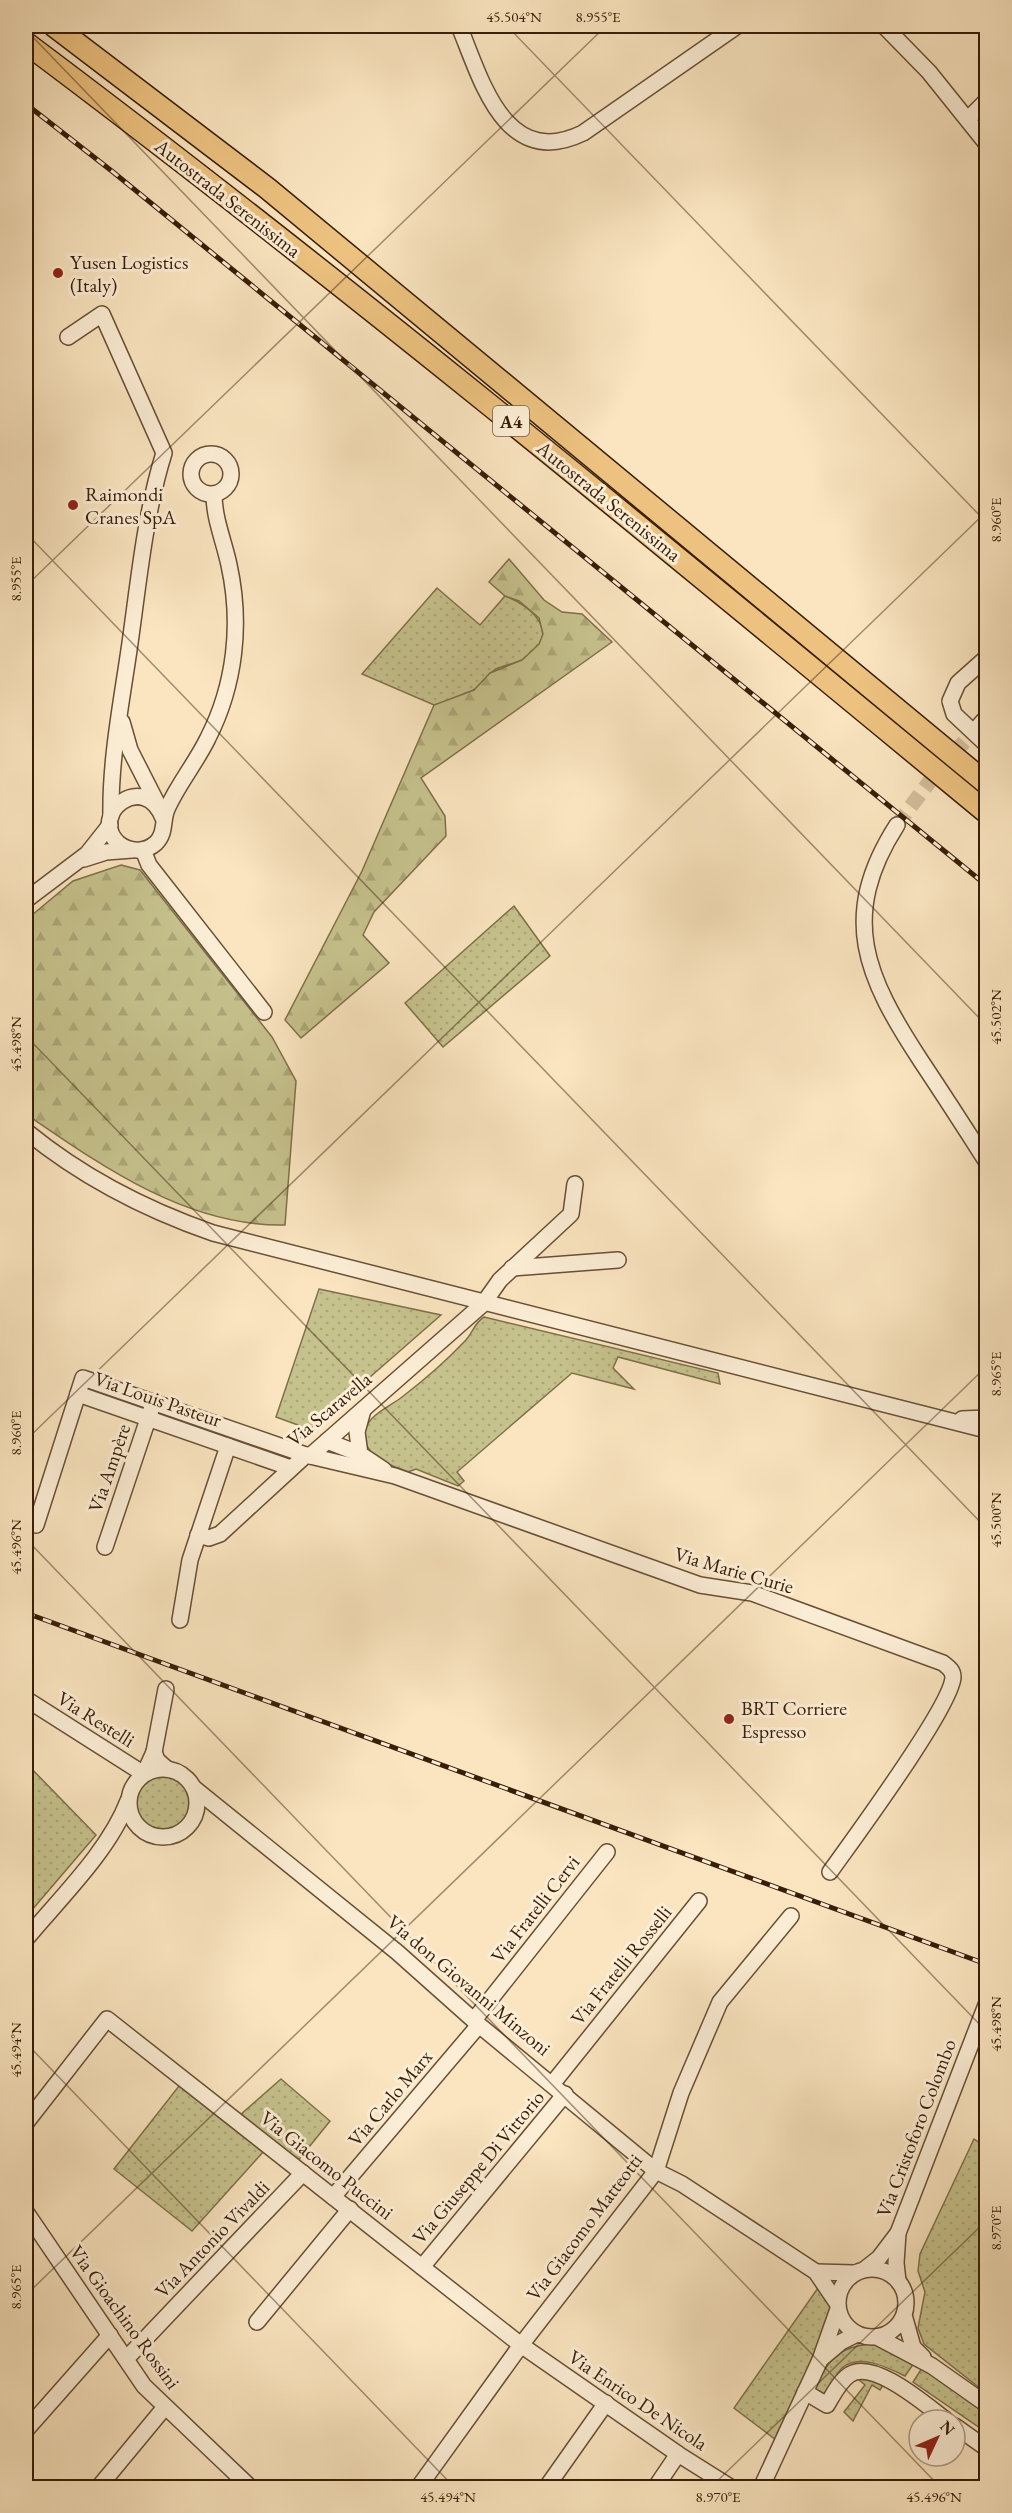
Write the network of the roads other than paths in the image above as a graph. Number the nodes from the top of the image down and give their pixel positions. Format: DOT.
graph roads {
  1 [pos="54,26"];
  2 [pos="459,26"];
  3 [pos="736,26"];
  4 [pos="884,26"];
  5 [pos="26,43"];
  6 [pos="987,101"];
  7 [pos="969,118"];
  8 [pos="987,143"];
  9 [pos="68,337"];
  10 [pos="214,494"];
  11 [pos="987,658"];
  12 [pos="121,706"];
  13 [pos="987,744"];
  14 [pos="148,782"];
  15 [pos="987,783"];
  16 [pos="176,788"];
  17 [pos="156,806"];
  18 [pos="987,812"];
  19 [pos="110,820"];
  20 [pos="897,825"];
  21 [pos="137,850"];
  22 [pos="73,865"];
  23 [pos="26,900"];
  24 [pos="264,1012"];
  25 [pos="26,1131"];
  26 [pos="987,1161"];
  27 [pos="575,1184"];
  28 [pos="618,1260"];
  29 [pos="512,1268"];
  30 [pos="483,1304"];
  31 [pos="78,1394"];
  32 [pos="153,1403"];
  33 [pos="363,1410"];
  34 [pos="987,1418"];
  35 [pos="148,1419"];
  36 [pos="950,1419"];
  37 [pos="987,1430"];
  38 [pos="238,1432"];
  39 [pos="327,1441"];
  40 [pos="231,1447"];
  41 [pos="360,1454"];
  42 [pos="308,1456"];
  43 [pos="291,1468"];
  44 [pos="394,1476"];
  45 [pos="36,1525"];
  46 [pos="198,1535"];
  47 [pos="105,1547"];
  48 [pos="180,1620"];
  49 [pos="166,1689"];
  50 [pos="26,1699"];
  51 [pos="154,1752"];
  52 [pos="167,1769"];
  53 [pos="144,1774"];
  54 [pos="194,1788"];
  55 [pos="128,1801"];
  56 [pos="186,1829"];
  57 [pos="146,1833"];
  58 [pos="251,1835"];
  59 [pos="107,1841"];
  60 [pos="607,1852"];
  61 [pos="830,1872"];
  62 [pos="699,1900"];
  63 [pos="791,1916"];
  64 [pos="26,1939"];
  65 [pos="987,2005"];
  66 [pos="476,2022"];
  67 [pos="553,2083"];
  68 [pos="565,2094"];
  69 [pos="26,2123"];
  70 [pos="656,2171"];
  71 [pos="303,2173"];
  72 [pos="333,2197"];
  73 [pos="350,2209"];
  74 [pos="26,2213"];
  75 [pos="898,2234"];
  76 [pos="422,2267"];
  77 [pos="859,2271"];
  78 [pos="816,2272"];
  79 [pos="898,2281"];
  80 [pos="837,2306"];
  81 [pos="904,2315"];
  82 [pos="257,2322"];
  83 [pos="856,2334"];
  84 [pos="110,2335"];
  85 [pos="877,2337"];
  86 [pos="521,2345"];
  87 [pos="126,2359"];
  88 [pos="820,2360"];
  89 [pos="932,2366"];
  90 [pos="805,2392"];
  91 [pos="606,2403"];
  92 [pos="987,2404"];
  93 [pos="165,2407"];
  94 [pos="929,2408"];
  95 [pos="26,2430"];
  96 [pos="967,2434"];
  97 [pos="987,2448"];
  98 [pos="678,2454"];
  99 [pos="98,2487"];
  100 [pos="251,2487"];
  101 [pos="418,2487"];
  102 [pos="546,2487"];
  103 [pos="655,2487"];
  104 [pos="732,2487"];
  105 [pos="761,2487"];
  1 -- 15 [label="highway, Autostrada Serenissima / A4"];
  2 -- 3 [label="street"];
  4 -- 7 [label="street"];
  5 -- 18 [label="highway, Autostrada Serenissima / A4"];
  6 -- 7 [label="street"];
  7 -- 8 [label="street"];
  9 -- 12 [label="street"];
  10 -- 16 [label="street"];
  11 -- 13 [label="street"];
  12 -- 14 [label="street"];
  12 -- 19 [label="street"];
  14 -- 16 [label="street"];
  14 -- 17 [label="street"];
  16 -- 17 [label="street"];
  16 -- 17 [label="street"];
  17 -- 19 [label="street"];
  17 -- 21 [label="street"];
  19 -- 21 [label="street"];
  19 -- 22 [label="street"];
  20 -- 26 [label="street"];
  21 -- 22 [label="street"];
  21 -- 24 [label="street"];
  22 -- 23 [label="street"];
  25 -- 30 [label="street"];
  27 -- 29 [label="street, Via Scaravella"];
  28 -- 29 [label="street"];
  29 -- 30 [label="street, Via Scaravella"];
  30 -- 33 [label="street, Via Scaravella"];
  30 -- 36 [label="street"];
  31 -- 32 [label="street, Via Louis Pasteur"];
  31 -- 35 [label="street, Via Louis Pasteur"];
  31 -- 45 [label="street"];
  32 -- 35 [label="street, Via Ampère"];
  32 -- 38 [label="street, Via Louis Pasteur"];
  33 -- 39 [label="street, Via Scaravella"];
  33 -- 41 [label="street"];
  34 -- 36 [label="street"];
  35 -- 40 [label="street, Via Louis Pasteur"];
  35 -- 47 [label="street, Via Ampère"];
  36 -- 37 [label="street"];
  38 -- 40 [label="street"];
  38 -- 42 [label="street, Via Louis Pasteur"];
  39 -- 41 [label="street"];
  39 -- 42 [label="street, Via Scaravella"];
  40 -- 43 [label="street, Via Louis Pasteur"];
  40 -- 46 [label="street"];
  41 -- 44 [label="street"];
  42 -- 43 [label="street, Via Scaravella"];
  42 -- 44 [label="street, Via Marie Curie"];
  43 -- 46 [label="street, Via Scaravella"];
  44 -- 61 [label="street, Via Marie Curie"];
  46 -- 48 [label="street"];
  49 -- 51 [label="street"];
  50 -- 53 [label="street, Via Restelli"];
  51 -- 52 [label="street"];
  51 -- 53 [label="street"];
  52 -- 53 [label="street"];
  52 -- 54 [label="street"];
  53 -- 55 [label="street"];
  54 -- 56 [label="street"];
  54 -- 58 [label="street, Via don Giovanni Minzoni"];
  55 -- 57 [label="street"];
  55 -- 59 [label="street"];
  56 -- 57 [label="street"];
  56 -- 58 [label="street, Via don Giovanni Minzoni"];
  57 -- 59 [label="street"];
  58 -- 66 [label="street, Via don Giovanni Minzoni"];
  59 -- 64 [label="street"];
  60 -- 66 [label="street, Via Fratelli Cervi"];
  62 -- 67 [label="street, Via Fratelli Rosselli"];
  63 -- 70 [label="street, Via Giacomo Matteotti"];
  65 -- 75 [label="street, Via Cristoforo Colombo"];
  66 -- 67 [label="street, Via don Giovanni Minzoni"];
  66 -- 72 [label="street, Via Carlo Marx"];
  67 -- 68 [label="street, Via don Giovanni Minzoni"];
  68 -- 70 [label="street, Via don Giovanni Minzoni"];
  68 -- 76 [label="street, Via Giuseppe Di Vittorio"];
  69 -- 71 [label="street, Via Giacomo Puccini"];
  70 -- 78 [label="street, Via don Giovanni Minzoni"];
  70 -- 86 [label="street, Via Giacomo Matteotti"];
  71 -- 72 [label="street, Via Giacomo Puccini"];
  71 -- 87 [label="street, Via Antonio Vivaldi"];
  72 -- 73 [label="street, Via Giacomo Puccini"];
  73 -- 76 [label="street, Via Giacomo Puccini"];
  73 -- 82 [label="street"];
  74 -- 84 [label="street, Via Gioachino Rossini"];
  75 -- 77 [label="street, Via Cristoforo Colombo"];
  75 -- 79 [label="street, Via Cristoforo Colombo"];
  76 -- 86 [label="street, Via Giacomo Puccini"];
  77 -- 78 [label="street"];
  77 -- 79 [label="street"];
  77 -- 80 [label="street"];
  78 -- 80 [label="street"];
  79 -- 81 [label="street"];
  80 -- 83 [label="street"];
  80 -- 88 [label="street"];
  81 -- 85 [label="street"];
  81 -- 89 [label="street"];
  83 -- 85 [label="street"];
  83 -- 88 [label="street"];
  84 -- 87 [label="street, Via Gioachino Rossini"];
  84 -- 95 [label="street"];
  85 -- 89 [label="street"];
  86 -- 91 [label="street, Via Enrico De Nicola"];
  86 -- 101 [label="street, Via Giacomo Matteotti"];
  87 -- 93 [label="street, Via Gioachino Rossini"];
  88 -- 90 [label="street"];
  89 -- 92 [label="street"];
  90 -- 94 [label="street"];
  90 -- 105 [label="street"];
  91 -- 98 [label="street, Via Enrico De Nicola"];
  91 -- 102 [label="street"];
  93 -- 99 [label="street"];
  93 -- 100 [label="street, Via Gioachino Rossini"];
  96 -- 97 [label="street"];
  98 -- 103 [label="street"];
  98 -- 104 [label="street, Via Enrico De Nicola"];
}
